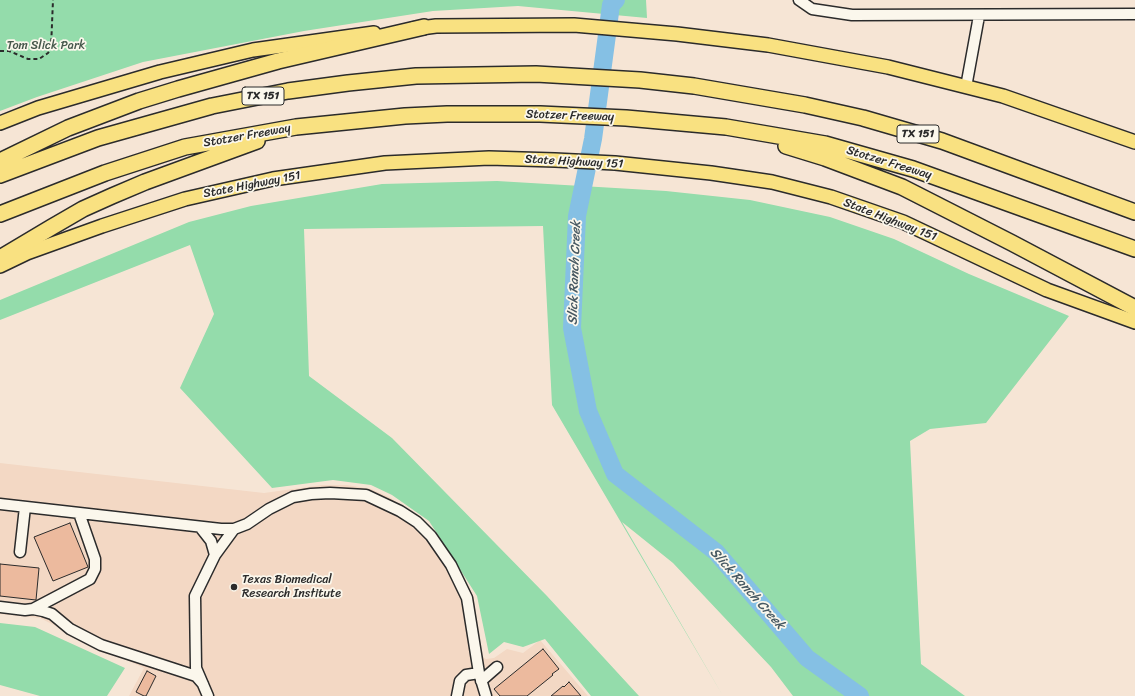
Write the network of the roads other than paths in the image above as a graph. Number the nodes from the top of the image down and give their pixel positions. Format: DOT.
graph roads {
  1 [pos="799,0"];
  2 [pos="1135,14"];
  3 [pos="979,16"];
  4 [pos="424,27"];
  5 [pos="966,87"];
  6 [pos="0,123"];
  7 [pos="296,127"];
  8 [pos="726,127"];
  9 [pos="1135,142"];
  10 [pos="0,161"];
  11 [pos="0,175"];
  12 [pos="1135,212"];
  13 [pos="0,214"];
  14 [pos="1135,249"];
  15 [pos="0,258"];
  16 [pos="0,266"];
  17 [pos="1135,308"];
  18 [pos="1135,322"];
  19 [pos="0,504"];
  20 [pos="25,507"];
  21 [pos="79,513"];
  22 [pos="200,527"];
  23 [pos="234,529"];
  24 [pos="20,552"];
  25 [pos="215,555"];
  26 [pos="0,607"];
  27 [pos="33,609"];
  28 [pos="497,667"];
  29 [pos="480,677"];
  30 [pos="203,684"];
  31 [pos="208,696"];
  32 [pos="457,696"];
  33 [pos="486,696"];
  1 -- 3 [label="street"];
  2 -- 3 [label="street"];
  3 -- 5 [label="street"];
  4 -- 5 [label="main road"];
  4 -- 6 [label="main road"];
  4 -- 10 [label="highway"];
  5 -- 9 [label="main road"];
  7 -- 8 [label="highway, Stotzer Freeway"];
  7 -- 13 [label="highway, Stotzer Freeway"];
  7 -- 15 [label="highway"];
  8 -- 14 [label="highway, Stotzer Freeway"];
  8 -- 17 [label="highway"];
  11 -- 12 [label="highway, TX 151"];
  16 -- 18 [label="main road, State Highway 151"];
  19 -- 20 [label="street"];
  20 -- 21 [label="street"];
  20 -- 24 [label="street"];
  21 -- 22 [label="street"];
  21 -- 27 [label="street"];
  22 -- 23 [label="street"];
  22 -- 25 [label="street"];
  23 -- 25 [label="street"];
  23 -- 29 [label="street"];
  25 -- 30 [label="street"];
  26 -- 27 [label="street"];
  27 -- 30 [label="street"];
  28 -- 29 [label="street"];
  29 -- 32 [label="street"];
  29 -- 33 [label="street"];
  30 -- 31 [label="street"];
}
